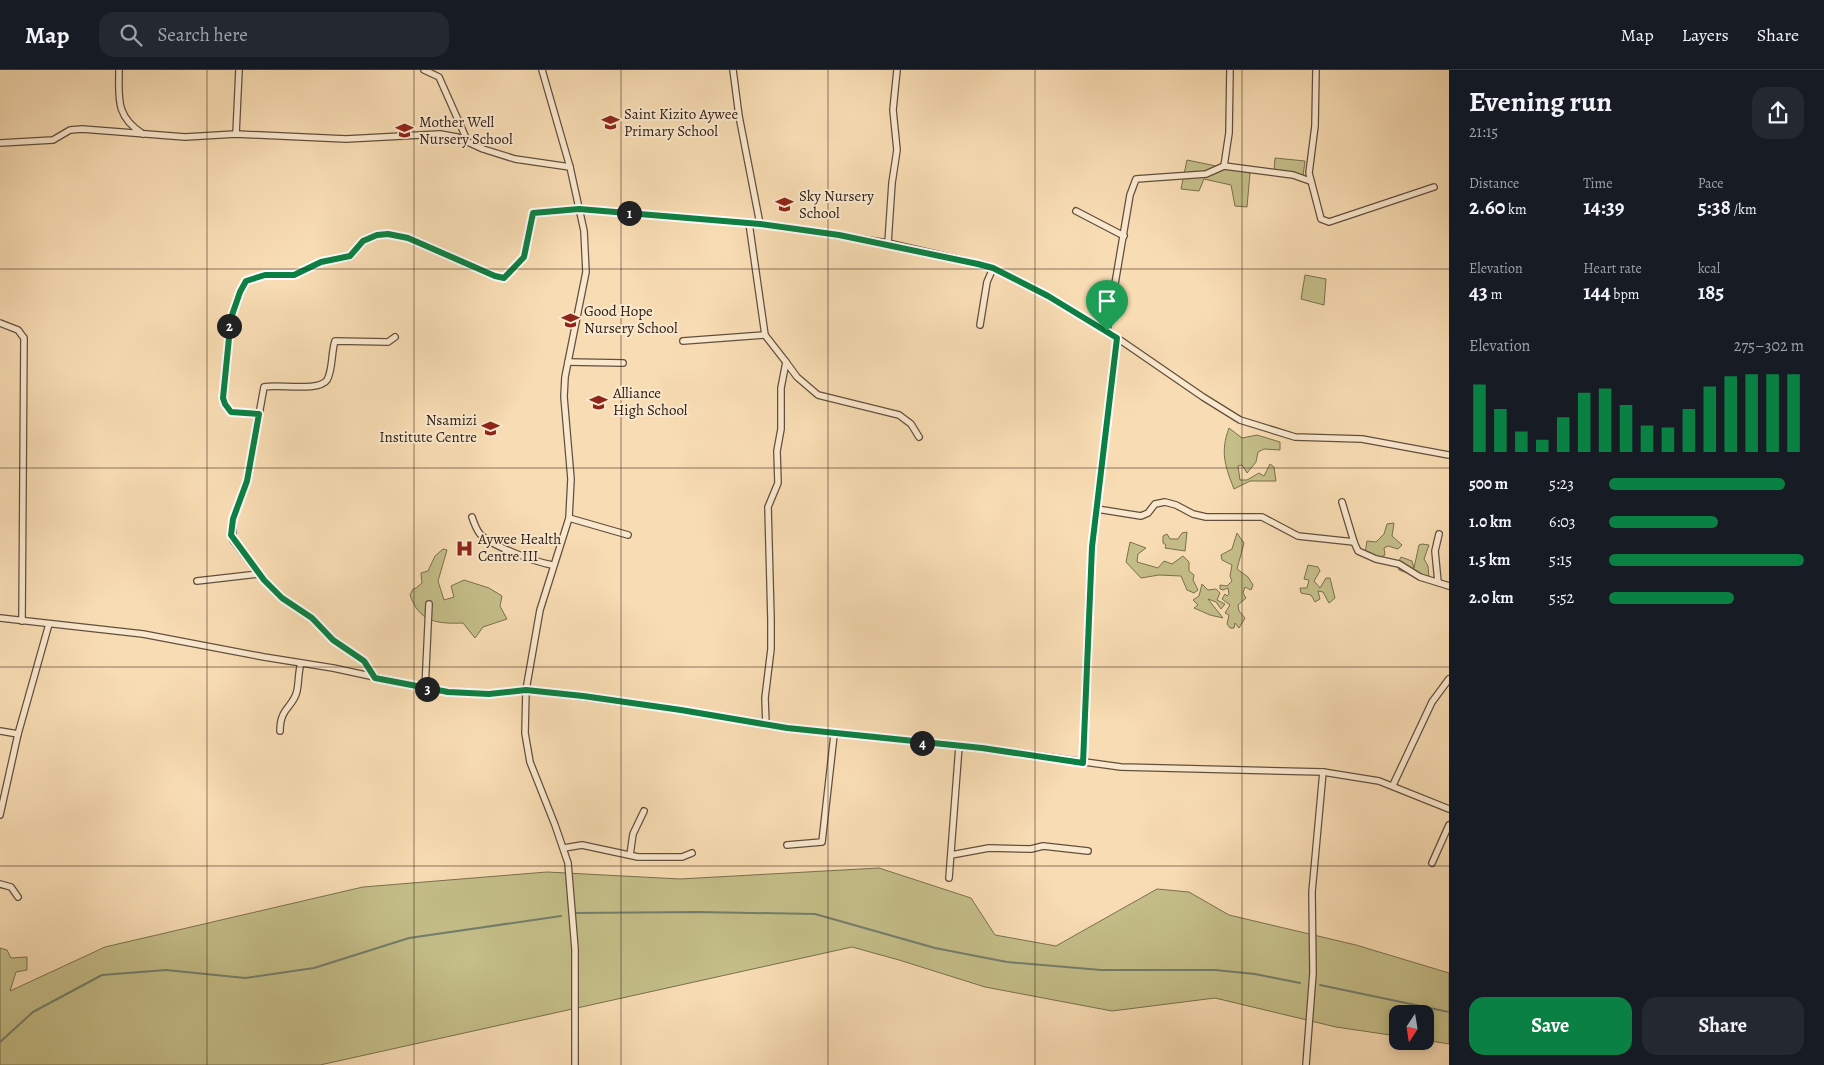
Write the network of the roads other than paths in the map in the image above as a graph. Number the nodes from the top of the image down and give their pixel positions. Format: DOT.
graph roads {
  1 [pos="119,70"];
  2 [pos="239,70"];
  3 [pos="424,70"];
  4 [pos="542,70"];
  5 [pos="733,70"];
  6 [pos="897,70"];
  7 [pos="1230,70"];
  8 [pos="1316,70"];
  9 [pos="236,134"];
  10 [pos="145,135"];
  11 [pos="467,140"];
  12 [pos="0,144"];
  13 [pos="1224,166"];
  14 [pos="570,167"];
  15 [pos="1310,181"];
  16 [pos="1434,187"];
  17 [pos="579,209"];
  18 [pos="1076,211"];
  19 [pos="749,223"];
  20 [pos="760,224"];
  21 [pos="1124,236"];
  22 [pos="888,243"];
  23 [pos="993,268"];
  24 [pos="0,323"];
  25 [pos="980,325"];
  26 [pos="1107,331"];
  27 [pos="765,335"];
  28 [pos="395,337"];
  29 [pos="1117,338"];
  30 [pos="682,341"];
  31 [pos="568,362"];
  32 [pos="786,362"];
  33 [pos="623,363"];
  34 [pos="259,414"];
  35 [pos="919,437"];
  36 [pos="1449,455"];
  37 [pos="1342,502"];
  38 [pos="1097,509"];
  39 [pos="472,517"];
  40 [pos="569,518"];
  41 [pos="1438,534"];
  42 [pos="628,535"];
  43 [pos="1354,542"];
  44 [pos="552,565"];
  45 [pos="259,574"];
  46 [pos="197,581"];
  47 [pos="1438,582"];
  48 [pos="1449,586"];
  49 [pos="429,604"];
  50 [pos="0,618"];
  51 [pos="22,620"];
  52 [pos="49,624"];
  53 [pos="301,663"];
  54 [pos="375,678"];
  55 [pos="1449,679"];
  56 [pos="425,689"];
  57 [pos="526,690"];
  58 [pos="766,725"];
  59 [pos="0,731"];
  60 [pos="280,731"];
  61 [pos="18,734"];
  62 [pos="834,735"];
  63 [pos="960,746"];
  64 [pos="1083,763"];
  65 [pos="1324,772"];
  66 [pos="1393,785"];
  67 [pos="1449,809"];
  68 [pos="644,811"];
  69 [pos="0,815"];
  70 [pos="1449,825"];
  71 [pos="787,845"];
  72 [pos="564,848"];
  73 [pos="1088,851"];
  74 [pos="692,853"];
  75 [pos="951,855"];
  76 [pos="630,856"];
  77 [pos="1432,863"];
  78 [pos="949,878"];
  79 [pos="0,884"];
  80 [pos="18,897"];
  81 [pos="575,1065"];
  82 [pos="1306,1065"];
  1 -- 10 [label="street"];
  2 -- 9 [label="street"];
  3 -- 11 [label="street"];
  4 -- 14 [label="street"];
  5 -- 20 [label="street"];
  6 -- 22 [label="street"];
  7 -- 13 [label="street"];
  8 -- 15 [label="street"];
  9 -- 10 [label="street"];
  9 -- 11 [label="street"];
  10 -- 12 [label="street"];
  11 -- 14 [label="street"];
  13 -- 15 [label="street"];
  13 -- 21 [label="street"];
  14 -- 17 [label="street"];
  15 -- 16 [label="street"];
  17 -- 19 [label="street"];
  17 -- 31 [label="street"];
  17 -- 34 [label="street"];
  18 -- 21 [label="street"];
  19 -- 20 [label="street"];
  19 -- 27 [label="street"];
  20 -- 22 [label="street"];
  21 -- 26 [label="street"];
  22 -- 23 [label="street"];
  23 -- 25 [label="street"];
  23 -- 26 [label="street"];
  24 -- 51 [label="street"];
  26 -- 29 [label="street"];
  27 -- 30 [label="street"];
  27 -- 32 [label="street"];
  28 -- 34 [label="street"];
  29 -- 36 [label="street"];
  29 -- 38 [label="street"];
  31 -- 33 [label="street"];
  31 -- 40 [label="street"];
  32 -- 35 [label="street"];
  32 -- 58 [label="street"];
  34 -- 45 [label="street"];
  37 -- 43 [label="street"];
  38 -- 43 [label="street"];
  38 -- 64 [label="street"];
  39 -- 44 [label="street"];
  40 -- 42 [label="street"];
  40 -- 44 [label="street"];
  41 -- 47 [label="street"];
  43 -- 47 [label="street"];
  44 -- 57 [label="street"];
  45 -- 46 [label="street"];
  45 -- 54 [label="street"];
  47 -- 48 [label="street"];
  49 -- 56 [label="street"];
  50 -- 51 [label="street"];
  51 -- 52 [label="street"];
  52 -- 53 [label="street"];
  52 -- 61 [label="street"];
  53 -- 54 [label="street"];
  53 -- 60 [label="street"];
  54 -- 56 [label="street"];
  55 -- 66 [label="street"];
  56 -- 57 [label="street"];
  57 -- 58 [label="street"];
  57 -- 72 [label="street"];
  58 -- 62 [label="street"];
  59 -- 61 [label="street"];
  61 -- 69 [label="street"];
  62 -- 63 [label="street"];
  62 -- 71 [label="street"];
  63 -- 64 [label="street"];
  63 -- 75 [label="street"];
  64 -- 65 [label="street"];
  65 -- 66 [label="street"];
  65 -- 82 [label="street"];
  66 -- 67 [label="street"];
  68 -- 76 [label="street"];
  70 -- 77 [label="street"];
  72 -- 76 [label="street"];
  72 -- 81 [label="street"];
  73 -- 75 [label="street"];
  74 -- 76 [label="street"];
  75 -- 78 [label="street"];
  79 -- 80 [label="street"];
}
